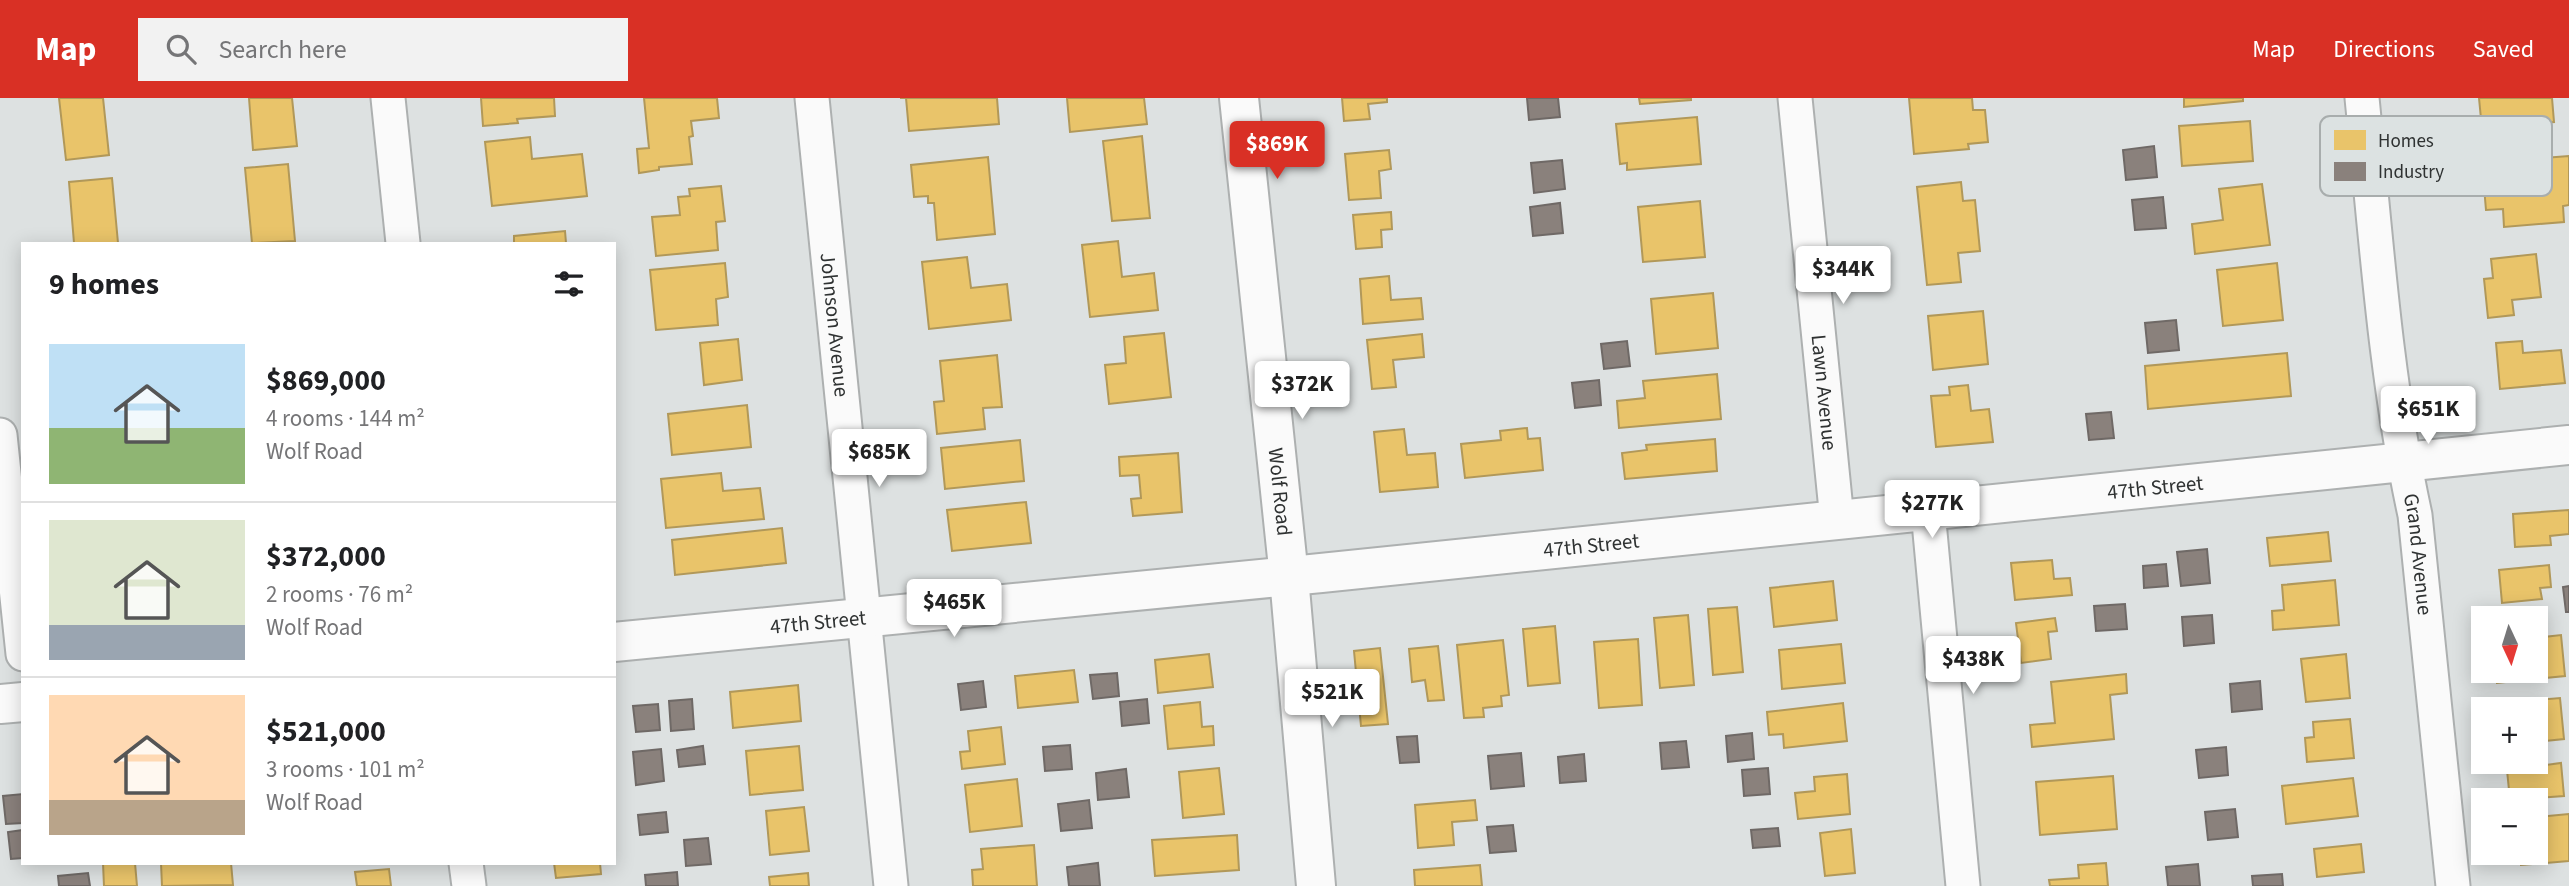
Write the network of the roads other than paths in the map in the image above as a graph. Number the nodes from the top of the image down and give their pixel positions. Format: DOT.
graph roads {
  1 [pos="388,98"];
  2 [pos="812,98"];
  3 [pos="1239,98"];
  4 [pos="1795,98"];
  5 [pos="2362,98"];
  6 [pos="2364,116"];
  7 [pos="2372,196"];
  8 [pos="403,242"];
  9 [pos="0,435"];
  10 [pos="2569,445"];
  11 [pos="2403,462"];
  12 [pos="1928,511"];
  13 [pos="1837,520"];
  14 [pos="1289,577"];
  15 [pos="864,617"];
  16 [pos="21,635"];
  17 [pos="616,642"];
  18 [pos="21,702"];
  19 [pos="0,704"];
  20 [pos="466,865"];
  21 [pos="469,886"];
  22 [pos="891,886"];
  23 [pos="1317,886"];
  24 [pos="1963,886"];
  25 [pos="2453,886"];
  1 -- 8 [label="street"];
  2 -- 15 [label="street, Johnson Avenue"];
  3 -- 14 [label="main road, Wolf Road"];
  4 -- 13 [label="street, Lawn Avenue"];
  5 -- 6 [label="street, Grand Avenue"];
  7 -- 11 [label="street, Grand Avenue"];
  9 -- 16 [label="street"];
  10 -- 11 [label="main road, 47th Street"];
  11 -- 12 [label="main road, 47th Street"];
  11 -- 25 [label="street, Grand Avenue"];
  12 -- 13 [label="main road, 47th Street"];
  12 -- 24 [label="street"];
  13 -- 14 [label="main road, 47th Street"];
  14 -- 15 [label="main road, 47th Street"];
  14 -- 23 [label="main road, Wolf Road"];
  15 -- 17 [label="main road, 47th Street"];
  15 -- 22 [label="street, Johnson Avenue"];
  18 -- 19 [label="main road"];
  20 -- 21 [label="street"];
}
